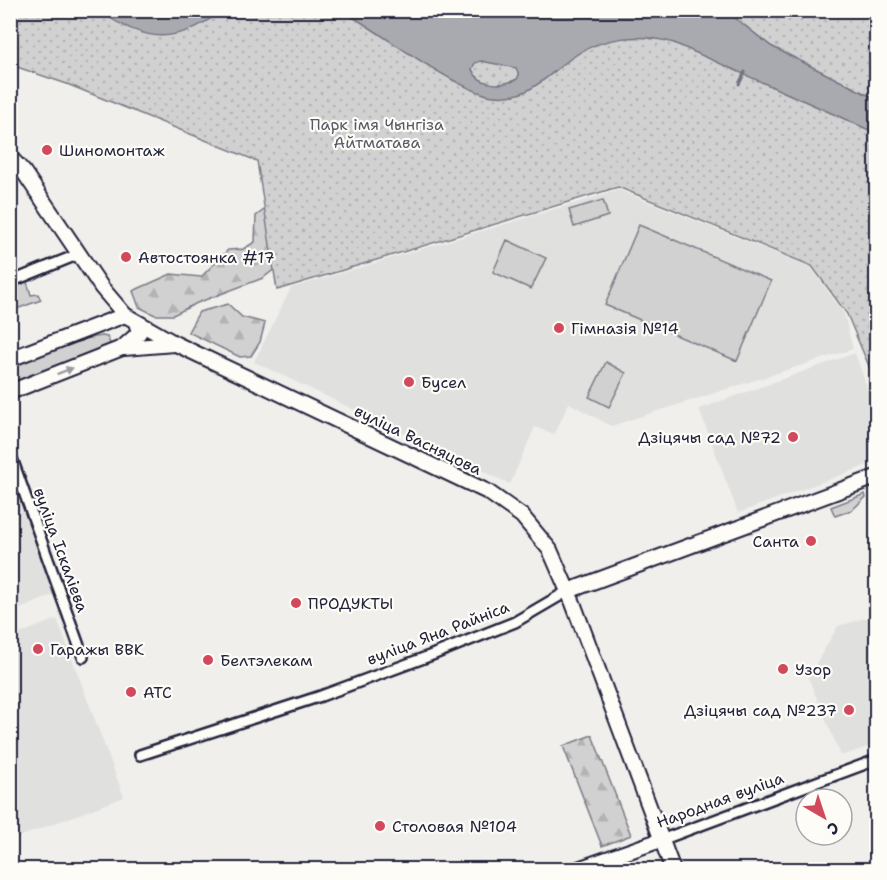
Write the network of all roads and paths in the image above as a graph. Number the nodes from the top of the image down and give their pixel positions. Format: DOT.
graph roads {
  1 [pos="10,157"];
  2 [pos="79,254"];
  3 [pos="10,282"];
  4 [pos="131,319"];
  5 [pos="176,344"];
  6 [pos="122,348"];
  7 [pos="10,359"];
  8 [pos="10,392"];
  9 [pos="10,453"];
  10 [pos="876,477"];
  11 [pos="568,591"];
  12 [pos="83,657"];
  13 [pos="140,755"];
  14 [pos="876,760"];
  15 [pos="661,840"];
  16 [pos="575,870"];
  17 [pos="672,870"];
  1 -- 2 [label="street, вуліца Васняцова"];
  2 -- 3 [label="street"];
  2 -- 4 [label="street, вуліца Васняцова"];
  4 -- 5 [label="street, вуліца Васняцова"];
  4 -- 6 [label="street"];
  4 -- 7 [label="street"];
  5 -- 6 [label="street"];
  5 -- 11 [label="street, вуліца Васняцова"];
  8 -- 6 [label="street, one-way"];
  9 -- 12 [label="street, вуліца Іскаліева"];
  10 -- 11 [label="street, вуліца Яна Райніса"];
  11 -- 13 [label="street, вуліца Яна Райніса"];
  11 -- 15 [label="street, вуліца Васняцова"];
  14 -- 15 [label="street, Народная вуліца"];
  15 -- 16 [label="street, Народная вуліца"];
  15 -- 17 [label="street, вуліца Васняцова"];
}
